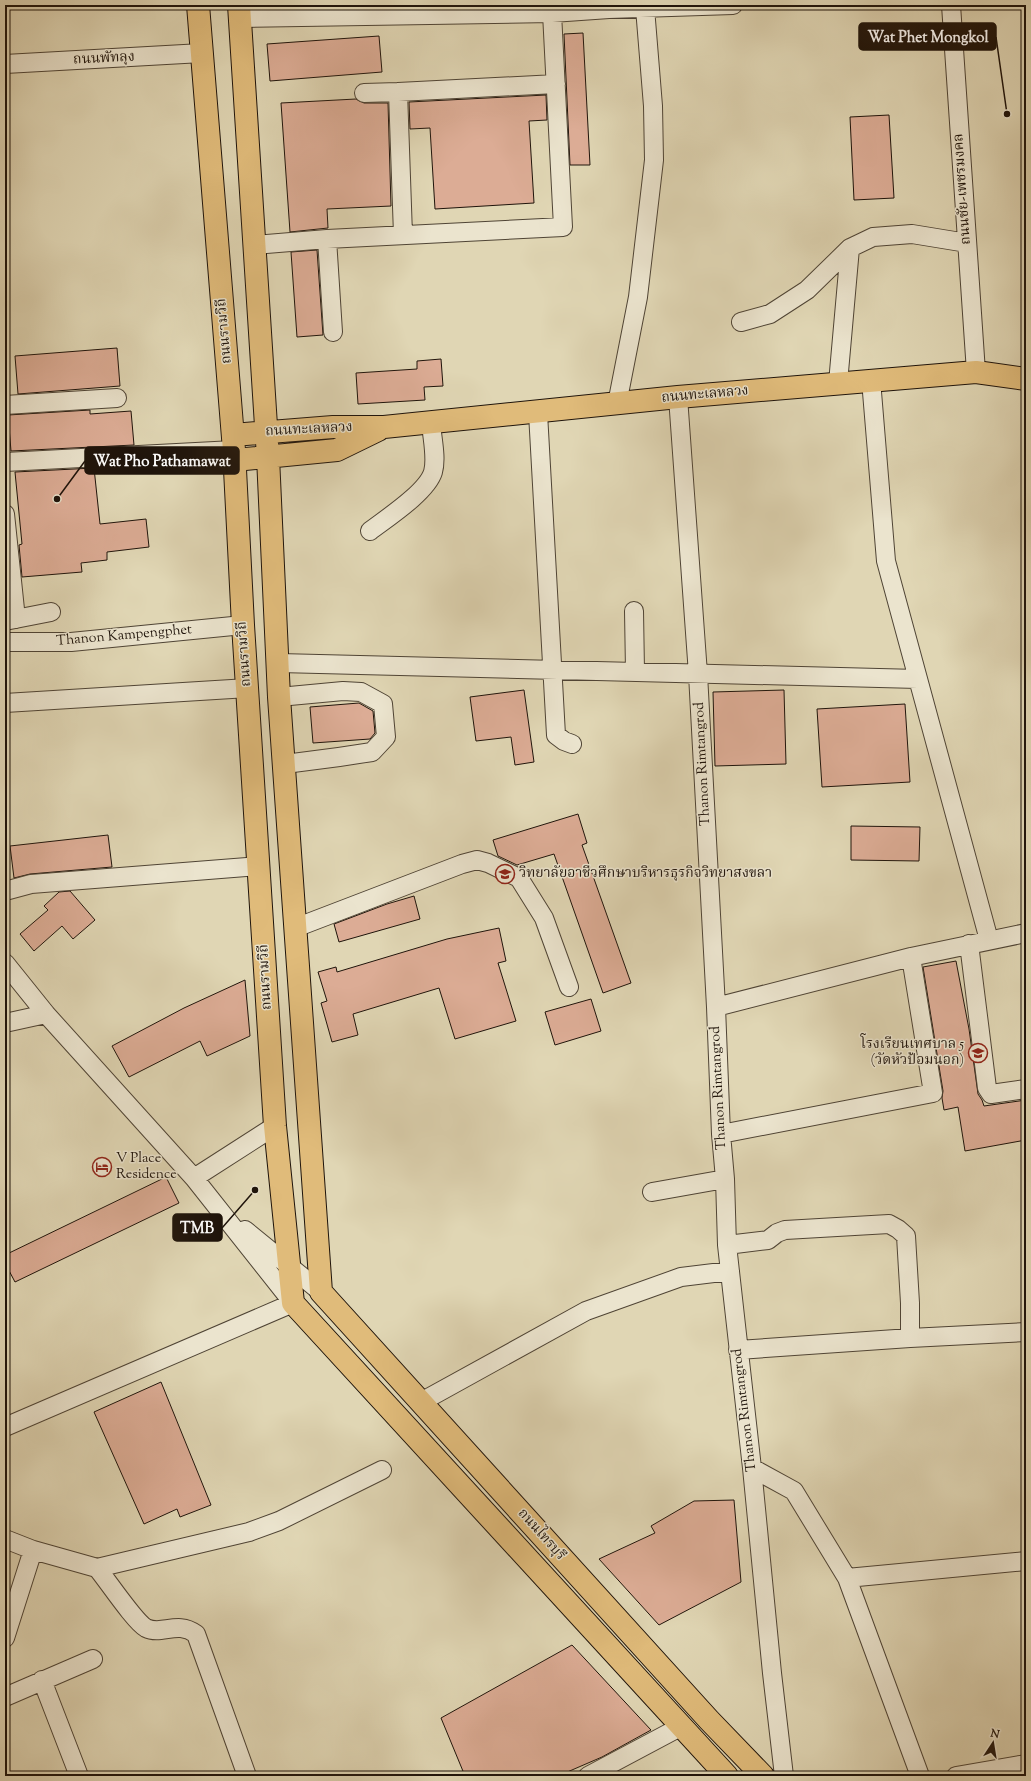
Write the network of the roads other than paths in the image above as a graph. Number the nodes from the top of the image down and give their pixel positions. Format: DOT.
graph roads {
  1 [pos="198,5"];
  2 [pos="733,5"];
  3 [pos="951,5"];
  4 [pos="609,7"];
  5 [pos="645,8"];
  6 [pos="240,12"];
  7 [pos="552,13"];
  8 [pos="202,53"];
  9 [pos="5,64"];
  10 [pos="556,84"];
  11 [pos="398,92"];
  12 [pos="364,93"];
  13 [pos="403,235"];
  14 [pos="327,239"];
  15 [pos="967,243"];
  16 [pos="254,245"];
  17 [pos="850,248"];
  18 [pos="741,322"];
  19 [pos="333,332"];
  20 [pos="976,372"];
  21 [pos="1026,378"];
  22 [pos="871,380"];
  23 [pos="838,383"];
  24 [pos="678,397"];
  25 [pos="117,398"];
  26 [pos="617,404"];
  27 [pos="5,405"];
  28 [pos="538,413"];
  29 [pos="431,423"];
  30 [pos="384,427"];
  31 [pos="266,432"];
  32 [pos="234,448"];
  33 [pos="268,458"];
  34 [pos="5,462"];
  35 [pos="5,514"];
  36 [pos="370,531"];
  37 [pos="51,612"];
  38 [pos="634,612"];
  39 [pos="11,620"];
  40 [pos="243,624"];
  41 [pos="5,642"];
  42 [pos="279,662"];
  43 [pos="552,670"];
  44 [pos="635,671"];
  45 [pos="698,674"];
  46 [pos="918,679"];
  47 [pos="248,688"];
  48 [pos="279,697"];
  49 [pos="5,703"];
  50 [pos="572,744"];
  51 [pos="285,764"];
  52 [pos="260,866"];
  53 [pos="5,891"];
  54 [pos="295,928"];
  55 [pos="1026,933"];
  56 [pos="989,940"];
  57 [pos="969,944"];
  58 [pos="911,957"];
  59 [pos="5,963"];
  60 [pos="569,987"];
  61 [pos="716,1007"];
  62 [pos="46,1014"];
  63 [pos="5,1023"];
  64 [pos="1026,1089"];
  65 [pos="276,1126"];
  66 [pos="721,1134"];
  67 [pos="194,1178"];
  68 [pos="725,1179"];
  69 [pos="652,1192"];
  70 [pos="217,1206"];
  71 [pos="726,1245"];
  72 [pos="289,1267"];
  73 [pos="730,1271"];
  74 [pos="320,1292"];
  75 [pos="293,1303"];
  76 [pos="1026,1332"];
  77 [pos="910,1338"];
  78 [pos="738,1350"];
  79 [pos="421,1402"];
  80 [pos="5,1428"];
  81 [pos="752,1468"];
  82 [pos="382,1470"];
  83 [pos="5,1539"];
  84 [pos="33,1550"];
  85 [pos="1026,1560"];
  86 [pos="98,1568"];
  87 [pos="846,1578"];
  88 [pos="5,1638"];
  89 [pos="93,1659"];
  90 [pos="42,1680"];
  91 [pos="5,1697"];
  92 [pos="682,1726"];
  93 [pos="1026,1764"];
  94 [pos="79,1776"];
  95 [pos="247,1776"];
  96 [pos="588,1776"];
  97 [pos="727,1776"];
  98 [pos="763,1776"];
  99 [pos="784,1776"];
  100 [pos="920,1776"];
  101 [pos="956,1776"];
  1 -- 8 [label="main road, ถนนรามวิถี"];
  2 -- 5 [label="street"];
  3 -- 15 [label="street, ถนนชัย-เพชรมงคล"];
  4 -- 5 [label="street"];
  4 -- 7 [label="street"];
  5 -- 26 [label="street"];
  6 -- 7 [label="street"];
  6 -- 16 [label="main road"];
  7 -- 10 [label="street"];
  8 -- 9 [label="street, ถนนพัทลุง"];
  8 -- 32 [label="main road, ถนนรามวิถี"];
  10 -- 11 [label="street"];
  10 -- 13 [label="street"];
  11 -- 12 [label="street"];
  11 -- 13 [label="street"];
  13 -- 14 [label="street"];
  14 -- 16 [label="street"];
  14 -- 19 [label="street"];
  15 -- 17 [label="street"];
  15 -- 20 [label="street, ถนนชัย-เพชรมงคล"];
  16 -- 31 [label="main road"];
  17 -- 18 [label="street"];
  17 -- 23 [label="street"];
  20 -- 21 [label="main road, ถนนทะเลหลวง"];
  20 -- 22 [label="main road, ถนนทะเลหลวง"];
  22 -- 23 [label="main road, ถนนทะเลหลวง"];
  22 -- 46 [label="street"];
  23 -- 24 [label="main road, ถนนทะเลหลวง"];
  24 -- 26 [label="main road, ถนนทะเลหลวง"];
  24 -- 45 [label="street, Thanon Rimtangrod"];
  25 -- 27 [label="street"];
  26 -- 28 [label="main road, ถนนทะเลหลวง"];
  28 -- 29 [label="main road, ถนนทะเลหลวง"];
  28 -- 43 [label="street"];
  29 -- 30 [label="main road, ถนนทะเลหลวง"];
  29 -- 36 [label="street"];
  30 -- 31 [label="main road, ถนนทะเลหลวง"];
  30 -- 33 [label="main road, ถนนทะเลหลวง"];
  31 -- 32 [label="main road, ถนนทะเลหลวง"];
  31 -- 33 [label="main road"];
  32 -- 33 [label="main road, ถนนทะเลหลวง"];
  32 -- 34 [label="street"];
  32 -- 40 [label="main road, ถนนรามวิถี"];
  33 -- 42 [label="main road"];
  35 -- 39 [label="street"];
  37 -- 39 [label="street"];
  38 -- 44 [label="street"];
  40 -- 41 [label="street, Thanon Kampengphet"];
  40 -- 47 [label="main road, ถนนรามวิถี"];
  42 -- 43 [label="street"];
  42 -- 48 [label="main road"];
  43 -- 44 [label="street"];
  43 -- 50 [label="street"];
  44 -- 45 [label="street"];
  45 -- 46 [label="street"];
  45 -- 61 [label="street, Thanon Rimtangrod"];
  46 -- 56 [label="street"];
  47 -- 49 [label="street"];
  47 -- 52 [label="main road, ถนนรามวิถี"];
  48 -- 51 [label="main road"];
  48 -- 51 [label="street"];
  51 -- 54 [label="main road"];
  52 -- 53 [label="street"];
  52 -- 65 [label="main road, ถนนรามวิถี"];
  54 -- 60 [label="street"];
  54 -- 74 [label="main road"];
  55 -- 56 [label="street"];
  56 -- 57 [label="street"];
  57 -- 58 [label="street"];
  57 -- 64 [label="street"];
  58 -- 61 [label="street"];
  58 -- 66 [label="street"];
  59 -- 62 [label="street"];
  61 -- 66 [label="street, Thanon Rimtangrod"];
  62 -- 63 [label="street"];
  62 -- 67 [label="street"];
  65 -- 67 [label="street"];
  65 -- 72 [label="main road, ถนนรามวิถี"];
  66 -- 68 [label="street, Thanon Rimtangrod"];
  67 -- 70 [label="street"];
  68 -- 69 [label="street"];
  68 -- 71 [label="street, Thanon Rimtangrod"];
  70 -- 72 [label="street"];
  70 -- 75 [label="street"];
  71 -- 73 [label="street, Thanon Rimtangrod"];
  71 -- 77 [label="street"];
  72 -- 74 [label="street"];
  72 -- 75 [label="main road, ถนนรามวิถี"];
  73 -- 78 [label="street, Thanon Rimtangrod"];
  73 -- 79 [label="street"];
  74 -- 75 [label="main road"];
  74 -- 79 [label="main road, ถนนไทรบุรี"];
  75 -- 80 [label="street"];
  75 -- 92 [label="main road, ถนนไทรบุรี"];
  76 -- 77 [label="street"];
  77 -- 78 [label="street"];
  78 -- 81 [label="street, Thanon Rimtangrod"];
  79 -- 98 [label="main road, ถนนไทรบุรี"];
  81 -- 87 [label="street"];
  81 -- 99 [label="street, Thanon Rimtangrod"];
  82 -- 86 [label="street"];
  83 -- 84 [label="street"];
  84 -- 86 [label="street"];
  84 -- 88 [label="street"];
  85 -- 87 [label="street"];
  86 -- 95 [label="street"];
  87 -- 100 [label="street"];
  89 -- 90 [label="street"];
  90 -- 91 [label="street"];
  90 -- 94 [label="street"];
  92 -- 96 [label="street"];
  92 -- 97 [label="main road, ถนนไทรบุรี"];
  93 -- 101 [label="street"];
}
